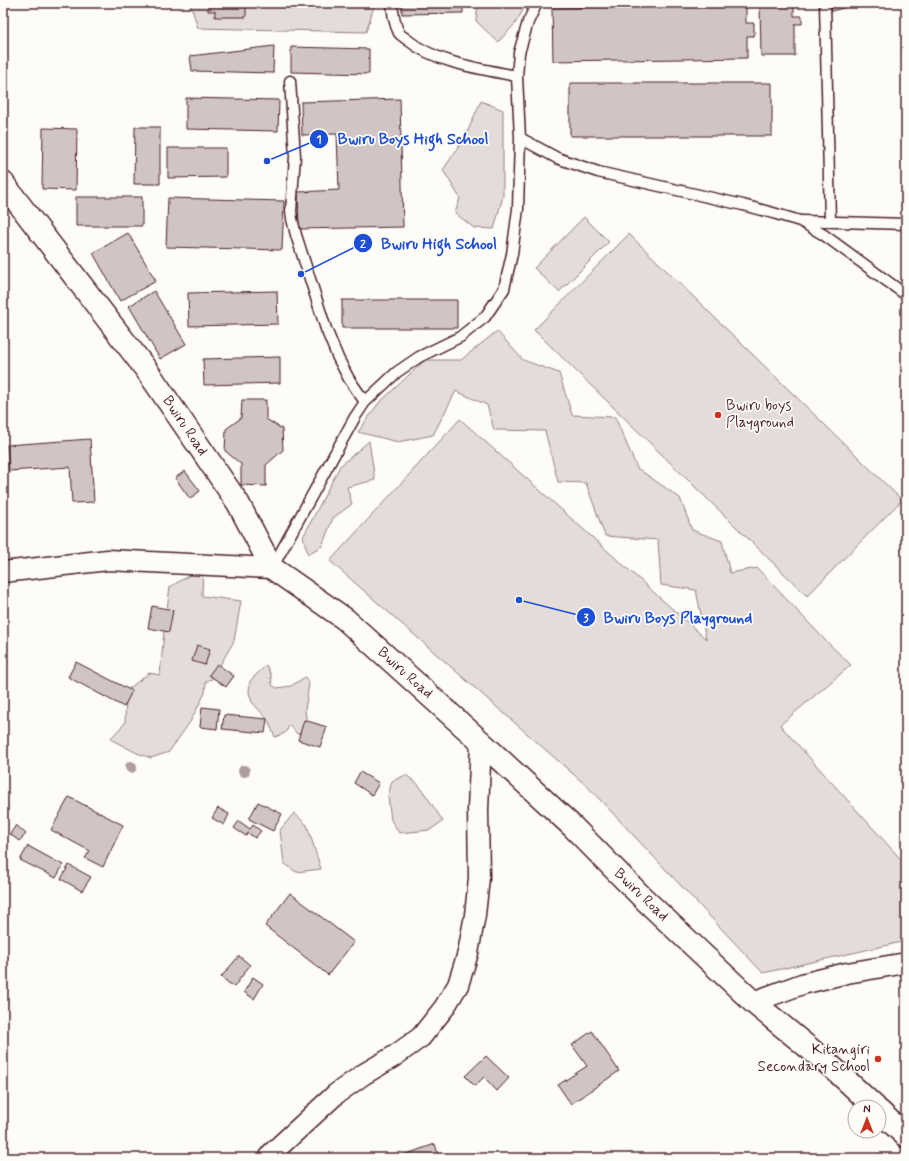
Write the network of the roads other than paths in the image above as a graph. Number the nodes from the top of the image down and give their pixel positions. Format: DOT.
graph roads {
  1 [pos="392,3"];
  2 [pos="537,3"];
  3 [pos="825,3"];
  4 [pos="517,76"];
  5 [pos="290,81"];
  6 [pos="520,138"];
  7 [pos="3,183"];
  8 [pos="800,221"];
  9 [pos="830,221"];
  10 [pos="906,224"];
  11 [pos="906,295"];
  12 [pos="365,402"];
  13 [pos="272,568"];
  14 [pos="3,572"];
  15 [pos="481,742"];
  16 [pos="906,962"];
  17 [pos="753,1002"];
  18 [pos="866,1099"];
  19 [pos="887,1118"];
  20 [pos="906,1136"];
  21 [pos="271,1154"];
  1 -- 4 [label="lane"];
  2 -- 4 [label="lane"];
  3 -- 9 [label="lane"];
  4 -- 6 [label="lane"];
  5 -- 12 [label="lane"];
  6 -- 8 [label="lane"];
  6 -- 12 [label="lane"];
  7 -- 13 [label="main road, Bwiru Road"];
  8 -- 9 [label="lane"];
  8 -- 11 [label="lane"];
  9 -- 10 [label="lane"];
  12 -- 13 [label="lane"];
  13 -- 14 [label="street"];
  13 -- 15 [label="main road, Bwiru Road"];
  15 -- 17 [label="main road, Bwiru Road"];
  15 -- 21 [label="street"];
  16 -- 17 [label="street"];
  17 -- 18 [label="main road, Bwiru Road"];
  19 -- 20 [label="main road"];
}
